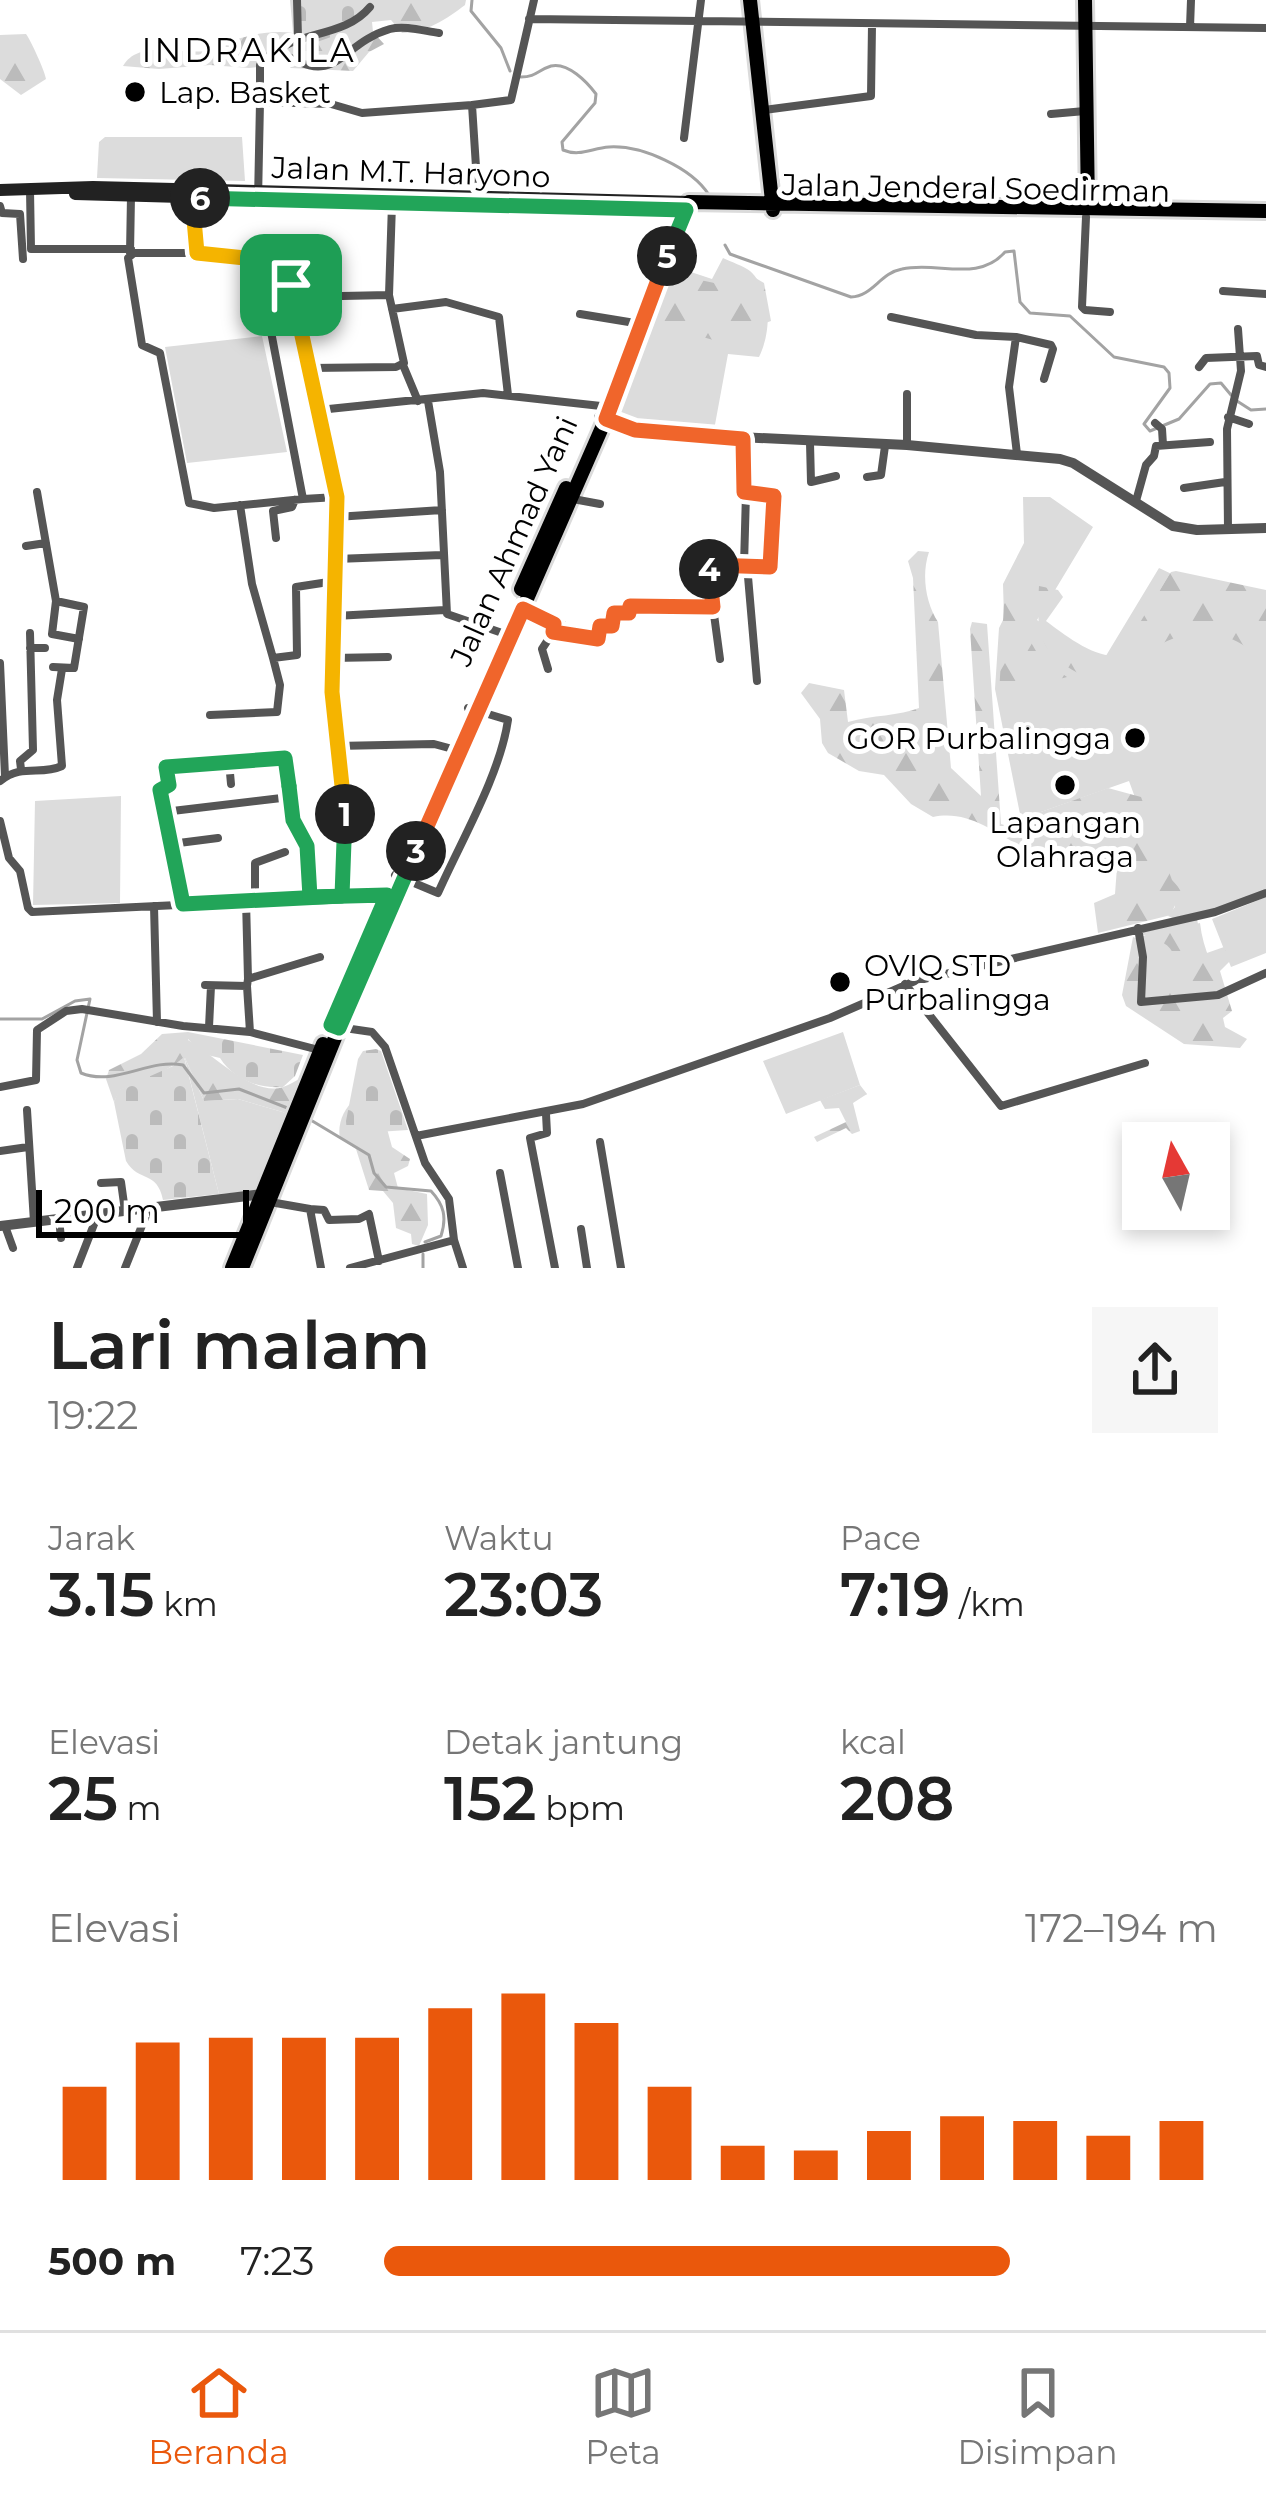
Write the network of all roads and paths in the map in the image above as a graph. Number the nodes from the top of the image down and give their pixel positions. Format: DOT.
graph roads {
  1 [pos="296,0"];
  2 [pos="534,0"];
  3 [pos="701,0"];
  4 [pos="750,0"];
  5 [pos="1085,0"];
  6 [pos="1191,0"];
  7 [pos="370,7"];
  8 [pos="529,19"];
  9 [pos="699,24"];
  10 [pos="753,25"];
  11 [pos="872,25"];
  12 [pos="1085,26"];
  13 [pos="1190,28"];
  14 [pos="1266,28"];
  15 [pos="439,34"];
  16 [pos="298,37"];
  17 [pos="275,48"];
  18 [pos="260,102"];
  19 [pos="472,105"];
  20 [pos="762,110"];
  21 [pos="1086,111"];
  22 [pos="1051,114"];
  23 [pos="684,138"];
  24 [pos="0,190"];
  25 [pos="30,190"];
  26 [pos="61,190"];
  27 [pos="131,196"];
  28 [pos="258,196"];
  29 [pos="192,197"];
  30 [pos="479,202"];
  31 [pos="392,204"];
  32 [pos="0,206"];
  33 [pos="687,206"];
  34 [pos="773,207"];
  35 [pos="1087,212"];
  36 [pos="1266,215"];
  37 [pos="130,252"];
  38 [pos="197,253"];
  39 [pos="23,259"];
  40 [pos="1223,292"];
  41 [pos="1266,294"];
  42 [pos="389,295"];
  43 [pos="295,302"];
  44 [pos="392,309"];
  45 [pos="1110,312"];
  46 [pos="580,314"];
  47 [pos="891,317"];
  48 [pos="641,324"];
  49 [pos="1238,329"];
  50 [pos="1016,337"];
  51 [pos="1241,357"];
  52 [pos="403,365"];
  53 [pos="1198,367"];
  54 [pos="1266,367"];
  55 [pos="310,368"];
  56 [pos="1045,379"];
  57 [pos="508,394"];
  58 [pos="907,394"];
  59 [pos="423,401"];
  60 [pos="319,410"];
  61 [pos="605,412"];
  62 [pos="1228,416"];
  63 [pos="1155,423"];
  64 [pos="1249,424"];
  65 [pos="743,439"];
  66 [pos="1210,442"];
  67 [pos="810,443"];
  68 [pos="1163,445"];
  69 [pos="885,446"];
  70 [pos="907,446"];
  71 [pos="1016,454"];
  72 [pos="836,476"];
  73 [pos="867,477"];
  74 [pos="1226,482"];
  75 [pos="1184,488"];
  76 [pos="37,492"];
  77 [pos="746,493"];
  78 [pos="571,499"];
  79 [pos="1136,501"];
  80 [pos="296,502"];
  81 [pos="600,504"];
  82 [pos="336,506"];
  83 [pos="240,508"];
  84 [pos="442,510"];
  85 [pos="1266,528"];
  86 [pos="1228,529"];
  87 [pos="276,538"];
  88 [pos="46,543"];
  89 [pos="26,546"];
  90 [pos="442,555"];
  91 [pos="336,559"];
  92 [pos="746,565"];
  93 [pos="335,580"];
  94 [pos="56,602"];
  95 [pos="713,607"];
  96 [pos="523,609"];
  97 [pos="446,610"];
  98 [pos="335,616"];
  99 [pos="556,627"];
  100 [pos="30,633"];
  101 [pos="506,634"];
  102 [pos="79,640"];
  103 [pos="30,648"];
  104 [pos="45,648"];
  105 [pos="388,657"];
  106 [pos="274,658"];
  107 [pos="332,658"];
  108 [pos="720,659"];
  109 [pos="0,663"];
  110 [pos="548,669"];
  111 [pos="757,681"];
  112 [pos="476,704"];
  113 [pos="210,715"];
  114 [pos="336,746"];
  115 [pos="455,750"];
  116 [pos="229,761"];
  117 [pos="21,769"];
  118 [pos="2,779"];
  119 [pos="231,784"];
  120 [pos="290,796"];
  121 [pos="164,812"];
  122 [pos="0,821"];
  123 [pos="218,838"];
  124 [pos="171,844"];
  125 [pos="285,851"];
  126 [pos="16,867"];
  127 [pos="0,871"];
  128 [pos="400,877"];
  129 [pos="1266,893"];
  130 [pos="387,895"];
  131 [pos="342,896"];
  132 [pos="310,897"];
  133 [pos="250,900"];
  134 [pos="183,904"];
  135 [pos="154,906"];
  136 [pos="1138,928"];
  137 [pos="320,957"];
  138 [pos="1266,974"];
  139 [pos="248,982"];
  140 [pos="905,985"];
  141 [pos="158,1022"];
  142 [pos="209,1027"];
  143 [pos="335,1027"];
  144 [pos="250,1032"];
  145 [pos="320,1050"];
  146 [pos="1145,1063"];
  147 [pos="0,1087"];
  148 [pos="27,1110"];
  149 [pos="546,1114"];
  150 [pos="298,1116"];
  151 [pos="416,1136"];
  152 [pos="600,1142"];
  153 [pos="28,1148"];
  154 [pos="0,1151"];
  155 [pos="500,1173"];
  156 [pos="101,1183"];
  157 [pos="268,1197"];
  158 [pos="149,1208"];
  159 [pos="310,1209"];
  160 [pos="125,1211"];
  161 [pos="98,1214"];
  162 [pos="59,1219"];
  163 [pos="34,1222"];
  164 [pos="3,1226"];
  165 [pos="581,1229"];
  166 [pos="61,1238"];
  167 [pos="454,1240"];
  168 [pos="13,1248"];
  169 [pos="379,1261"];
  170 [pos="77,1268"];
  171 [pos="125,1268"];
  172 [pos="232,1268"];
  173 [pos="242,1268"];
  174 [pos="322,1268"];
  175 [pos="350,1268"];
  176 [pos="464,1268"];
  177 [pos="518,1268"];
  178 [pos="555,1268"];
  179 [pos="587,1268"];
  180 [pos="621,1268"];
  1 -- 16 [label="street"];
  2 -- 8 [label="street"];
  3 -- 9 [label="street"];
  4 -- 10 [label="main road"];
  5 -- 12 [label="main road"];
  6 -- 13 [label="street"];
  7 -- 16 [label="street"];
  8 -- 9 [label="street"];
  8 -- 19 [label="street"];
  9 -- 10 [label="street"];
  9 -- 23 [label="street"];
  10 -- 11 [label="street"];
  10 -- 20 [label="main road"];
  11 -- 12 [label="street"];
  11 -- 20 [label="street"];
  12 -- 13 [label="street"];
  12 -- 21 [label="main road"];
  13 -- 14 [label="street"];
  15 -- 17 [label="street"];
  16 -- 17 [label="street"];
  17 -- 18 [label="street"];
  18 -- 19 [label="street"];
  18 -- 28 [label="street"];
  19 -- 30 [label="street"];
  20 -- 34 [label="main road"];
  21 -- 22 [label="street"];
  21 -- 35 [label="main road"];
  24 -- 25 [label="main road, Jalan M.T. Haryono"];
  25 -- 26 [label="main road, Jalan M.T. Haryono"];
  25 -- 37 [label="street"];
  26 -- 27 [label="main road, Jalan M.T. Haryono"];
  26 -- 28 [label="main road, Jalan M.T. Haryono"];
  27 -- 29 [label="main road, Jalan M.T. Haryono"];
  27 -- 37 [label="street"];
  28 -- 29 [label="main road, Jalan M.T. Haryono"];
  28 -- 30 [label="main road, Jalan M.T. Haryono"];
  28 -- 31 [label="main road, Jalan M.T. Haryono"];
  29 -- 38 [label="street"];
  30 -- 31 [label="main road, Jalan M.T. Haryono"];
  30 -- 33 [label="main road, Jalan M.T. Haryono"];
  31 -- 42 [label="street"];
  32 -- 39 [label="street"];
  33 -- 34 [label="main road, Jalan Jenderal Soedirman"];
  33 -- 48 [label="main road, Jalan Ahmad Yani"];
  34 -- 35 [label="main road, Jalan Jenderal Soedirman"];
  35 -- 36 [label="main road, Jalan Jenderal Soedirman"];
  35 -- 45 [label="street"];
  37 -- 38 [label="street"];
  37 -- 83 [label="street"];
  38 -- 43 [label="street"];
  40 -- 41 [label="street"];
  42 -- 43 [label="street"];
  42 -- 44 [label="street"];
  43 -- 55 [label="street"];
  43 -- 80 [label="street"];
  44 -- 52 [label="street"];
  44 -- 57 [label="street"];
  46 -- 48 [label="street"];
  47 -- 50 [label="street"];
  48 -- 61 [label="main road, Jalan Ahmad Yani"];
  49 -- 51 [label="street"];
  50 -- 56 [label="street"];
  50 -- 71 [label="street"];
  51 -- 53 [label="street"];
  51 -- 54 [label="street"];
  51 -- 62 [label="street"];
  52 -- 55 [label="street"];
  52 -- 59 [label="street"];
  55 -- 60 [label="street"];
  57 -- 59 [label="street"];
  57 -- 61 [label="street"];
  58 -- 70 [label="street"];
  59 -- 60 [label="street"];
  59 -- 84 [label="street"];
  60 -- 82 [label="street"];
  61 -- 65 [label="street"];
  61 -- 78 [label="main road, Jalan Ahmad Yani"];
  61 -- 101 [label="main road, Jalan Ahmad Yani"];
  62 -- 64 [label="street"];
  62 -- 74 [label="street"];
  63 -- 68 [label="street"];
  65 -- 67 [label="street"];
  65 -- 77 [label="street"];
  66 -- 68 [label="street"];
  67 -- 69 [label="street"];
  67 -- 72 [label="street"];
  68 -- 79 [label="street"];
  69 -- 70 [label="street"];
  69 -- 73 [label="street"];
  70 -- 71 [label="street"];
  71 -- 79 [label="street"];
  74 -- 75 [label="street"];
  74 -- 86 [label="street"];
  76 -- 88 [label="street"];
  77 -- 92 [label="street"];
  77 -- 92 [label="street"];
  78 -- 81 [label="street"];
  78 -- 96 [label="main road, Jalan Ahmad Yani"];
  79 -- 86 [label="street"];
  80 -- 82 [label="street"];
  80 -- 83 [label="street"];
  80 -- 87 [label="street"];
  82 -- 84 [label="street"];
  82 -- 91 [label="street"];
  83 -- 106 [label="street"];
  84 -- 90 [label="street"];
  85 -- 86 [label="street"];
  88 -- 89 [label="street"];
  88 -- 94 [label="street"];
  90 -- 91 [label="street"];
  90 -- 97 [label="street"];
  91 -- 93 [label="street"];
  92 -- 95 [label="street"];
  92 -- 111 [label="street"];
  93 -- 98 [label="street"];
  93 -- 106 [label="street"];
  94 -- 102 [label="street"];
  94 -- 102 [label="street"];
  95 -- 99 [label="street"];
  95 -- 108 [label="street"];
  96 -- 99 [label="street"];
  96 -- 101 [label="main road, Jalan Ahmad Yani"];
  97 -- 98 [label="street"];
  97 -- 101 [label="street"];
  98 -- 107 [label="street"];
  99 -- 110 [label="street"];
  100 -- 103 [label="street"];
  101 -- 112 [label="main road, Jalan Ahmad Yani"];
  102 -- 117 [label="street"];
  103 -- 104 [label="street"];
  103 -- 117 [label="street"];
  105 -- 107 [label="street"];
  106 -- 113 [label="street"];
  107 -- 114 [label="street"];
  109 -- 118 [label="street"];
  112 -- 115 [label="main road, Jalan Ahmad Yani"];
  112 -- 128 [label="street"];
  114 -- 115 [label="street"];
  114 -- 131 [label="street"];
  115 -- 128 [label="main road, Jalan Ahmad Yani"];
  116 -- 119 [label="street"];
  116 -- 120 [label="street"];
  116 -- 121 [label="street"];
  117 -- 118 [label="street"];
  120 -- 121 [label="street"];
  120 -- 132 [label="street"];
  121 -- 124 [label="street"];
  122 -- 126 [label="street"];
  123 -- 124 [label="street"];
  124 -- 134 [label="street"];
  125 -- 133 [label="street"];
  126 -- 127 [label="street"];
  126 -- 135 [label="street"];
  128 -- 130 [label="main road, Jalan Ahmad Yani"];
  128 -- 143 [label="main road, Jalan Ahmad Yani"];
  129 -- 136 [label="street"];
  130 -- 131 [label="street"];
  130 -- 143 [label="main road, Jalan Ahmad Yani"];
  131 -- 132 [label="street"];
  132 -- 133 [label="street"];
  133 -- 134 [label="street"];
  133 -- 139 [label="street"];
  134 -- 135 [label="street"];
  135 -- 141 [label="street"];
  136 -- 138 [label="street"];
  136 -- 140 [label="street"];
  137 -- 139 [label="street"];
  139 -- 142 [label="street"];
  139 -- 144 [label="street"];
  140 -- 146 [label="street"];
  140 -- 149 [label="street"];
  141 -- 142 [label="street"];
  141 -- 147 [label="street"];
  142 -- 144 [label="street"];
  143 -- 145 [label="main road, Jalan Ahmad Yani"];
  143 -- 150 [label="main road, Jalan Ahmad Yani"];
  143 -- 151 [label="street"];
  144 -- 145 [label="street"];
  145 -- 150 [label="main road, Jalan Ahmad Yani"];
  148 -- 153 [label="street"];
  149 -- 151 [label="street"];
  149 -- 178 [label="street"];
  150 -- 157 [label="main road, Jalan Ahmad Yani"];
  151 -- 167 [label="street"];
  152 -- 180 [label="street"];
  153 -- 154 [label="street"];
  153 -- 163 [label="street"];
  155 -- 177 [label="street"];
  156 -- 160 [label="street"];
  157 -- 158 [label="street"];
  157 -- 159 [label="street"];
  157 -- 172 [label="main road, Jalan Ahmad Yani"];
  157 -- 173 [label="main road, Jalan Ahmad Yani"];
  158 -- 160 [label="street"];
  158 -- 171 [label="street"];
  159 -- 169 [label="street"];
  159 -- 174 [label="street"];
  160 -- 161 [label="street"];
  161 -- 162 [label="street"];
  161 -- 170 [label="street"];
  162 -- 163 [label="street"];
  162 -- 166 [label="street"];
  163 -- 164 [label="street"];
  164 -- 168 [label="street"];
  165 -- 179 [label="street"];
  167 -- 169 [label="street"];
  167 -- 176 [label="street"];
  169 -- 175 [label="street"];
}
